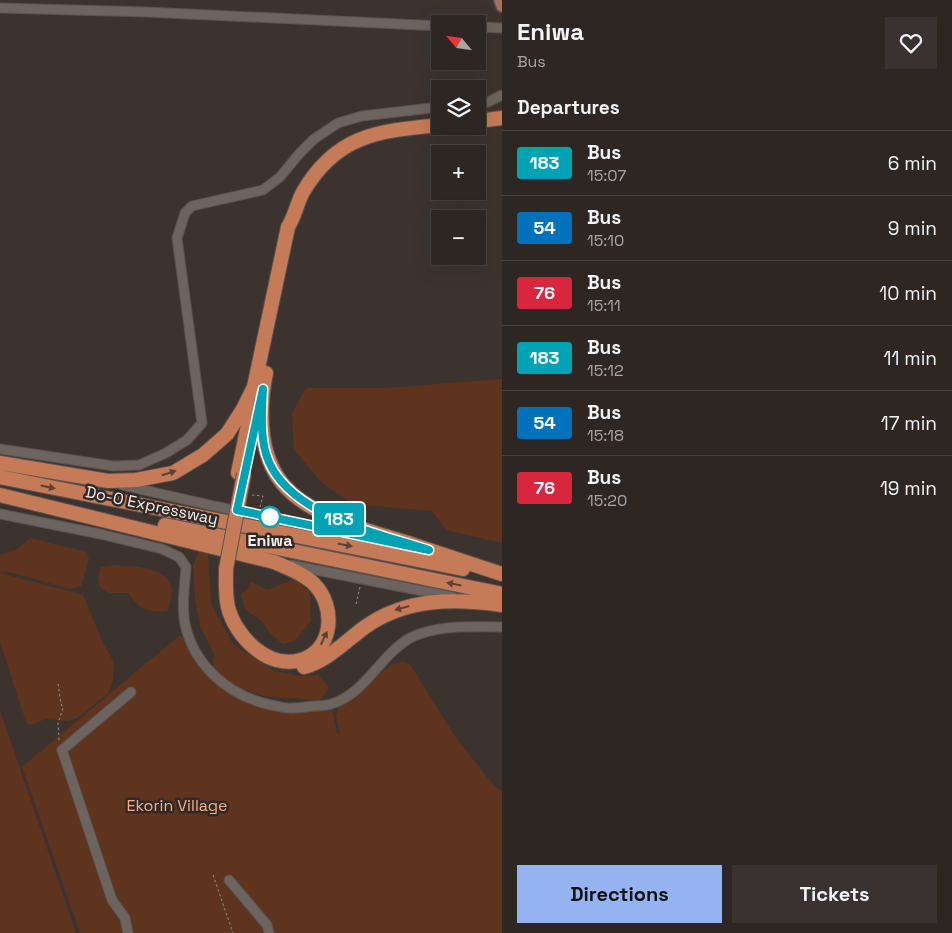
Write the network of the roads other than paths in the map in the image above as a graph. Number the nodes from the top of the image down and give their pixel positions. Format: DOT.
graph roads {
  1 [pos="500,0"];
  2 [pos="502,6"];
  3 [pos="0,8"];
  4 [pos="431,26"];
  5 [pos="486,27"];
  6 [pos="502,28"];
  7 [pos="502,95"];
  8 [pos="486,102"];
  9 [pos="431,108"];
  10 [pos="502,118"];
  11 [pos="486,120"];
  12 [pos="431,126"];
  13 [pos="259,388"];
  14 [pos="0,449"];
  15 [pos="0,463"];
  16 [pos="0,477"];
  17 [pos="108,481"];
  18 [pos="0,494"];
  19 [pos="0,514"];
  20 [pos="429,550"];
  21 [pos="274,562"];
  22 [pos="223,567"];
  23 [pos="502,576"];
  24 [pos="502,594"];
  25 [pos="480,602"];
  26 [pos="502,605"];
  27 [pos="502,627"];
  28 [pos="131,692"];
  29 [pos="229,880"];
  30 [pos="128,933"];
  31 [pos="269,933"];
  1 -- 2 [label="main road"];
  3 -- 4 [label="street"];
  5 -- 6 [label="street"];
  7 -- 8 [label="street"];
  9 -- 14 [label="street"];
  10 -- 11 [label="highway"];
  12 -- 13 [label="highway"];
  17 -- 13 [label="highway, one-way"];
  13 -- 20 [label="highway"];
  13 -- 22 [label="highway, bridge"];
  15 -- 17 [label="highway"];
  16 -- 23 [label="highway, Do-O Expressway, one-way"];
  17 -- 20 [label="street"];
  18 -- 21 [label="highway"];
  24 -- 18 [label="highway, Do-O Expressway, one-way"];
  19 -- 27 [label="street"];
  20 -- 23 [label="highway"];
  22 -- 21 [label="highway, one-way"];
  21 -- 25 [label="street"];
  25 -- 22 [label="highway, one-way"];
  25 -- 26 [label="highway"];
  28 -- 30 [label="street"];
  29 -- 31 [label="street"];
}
